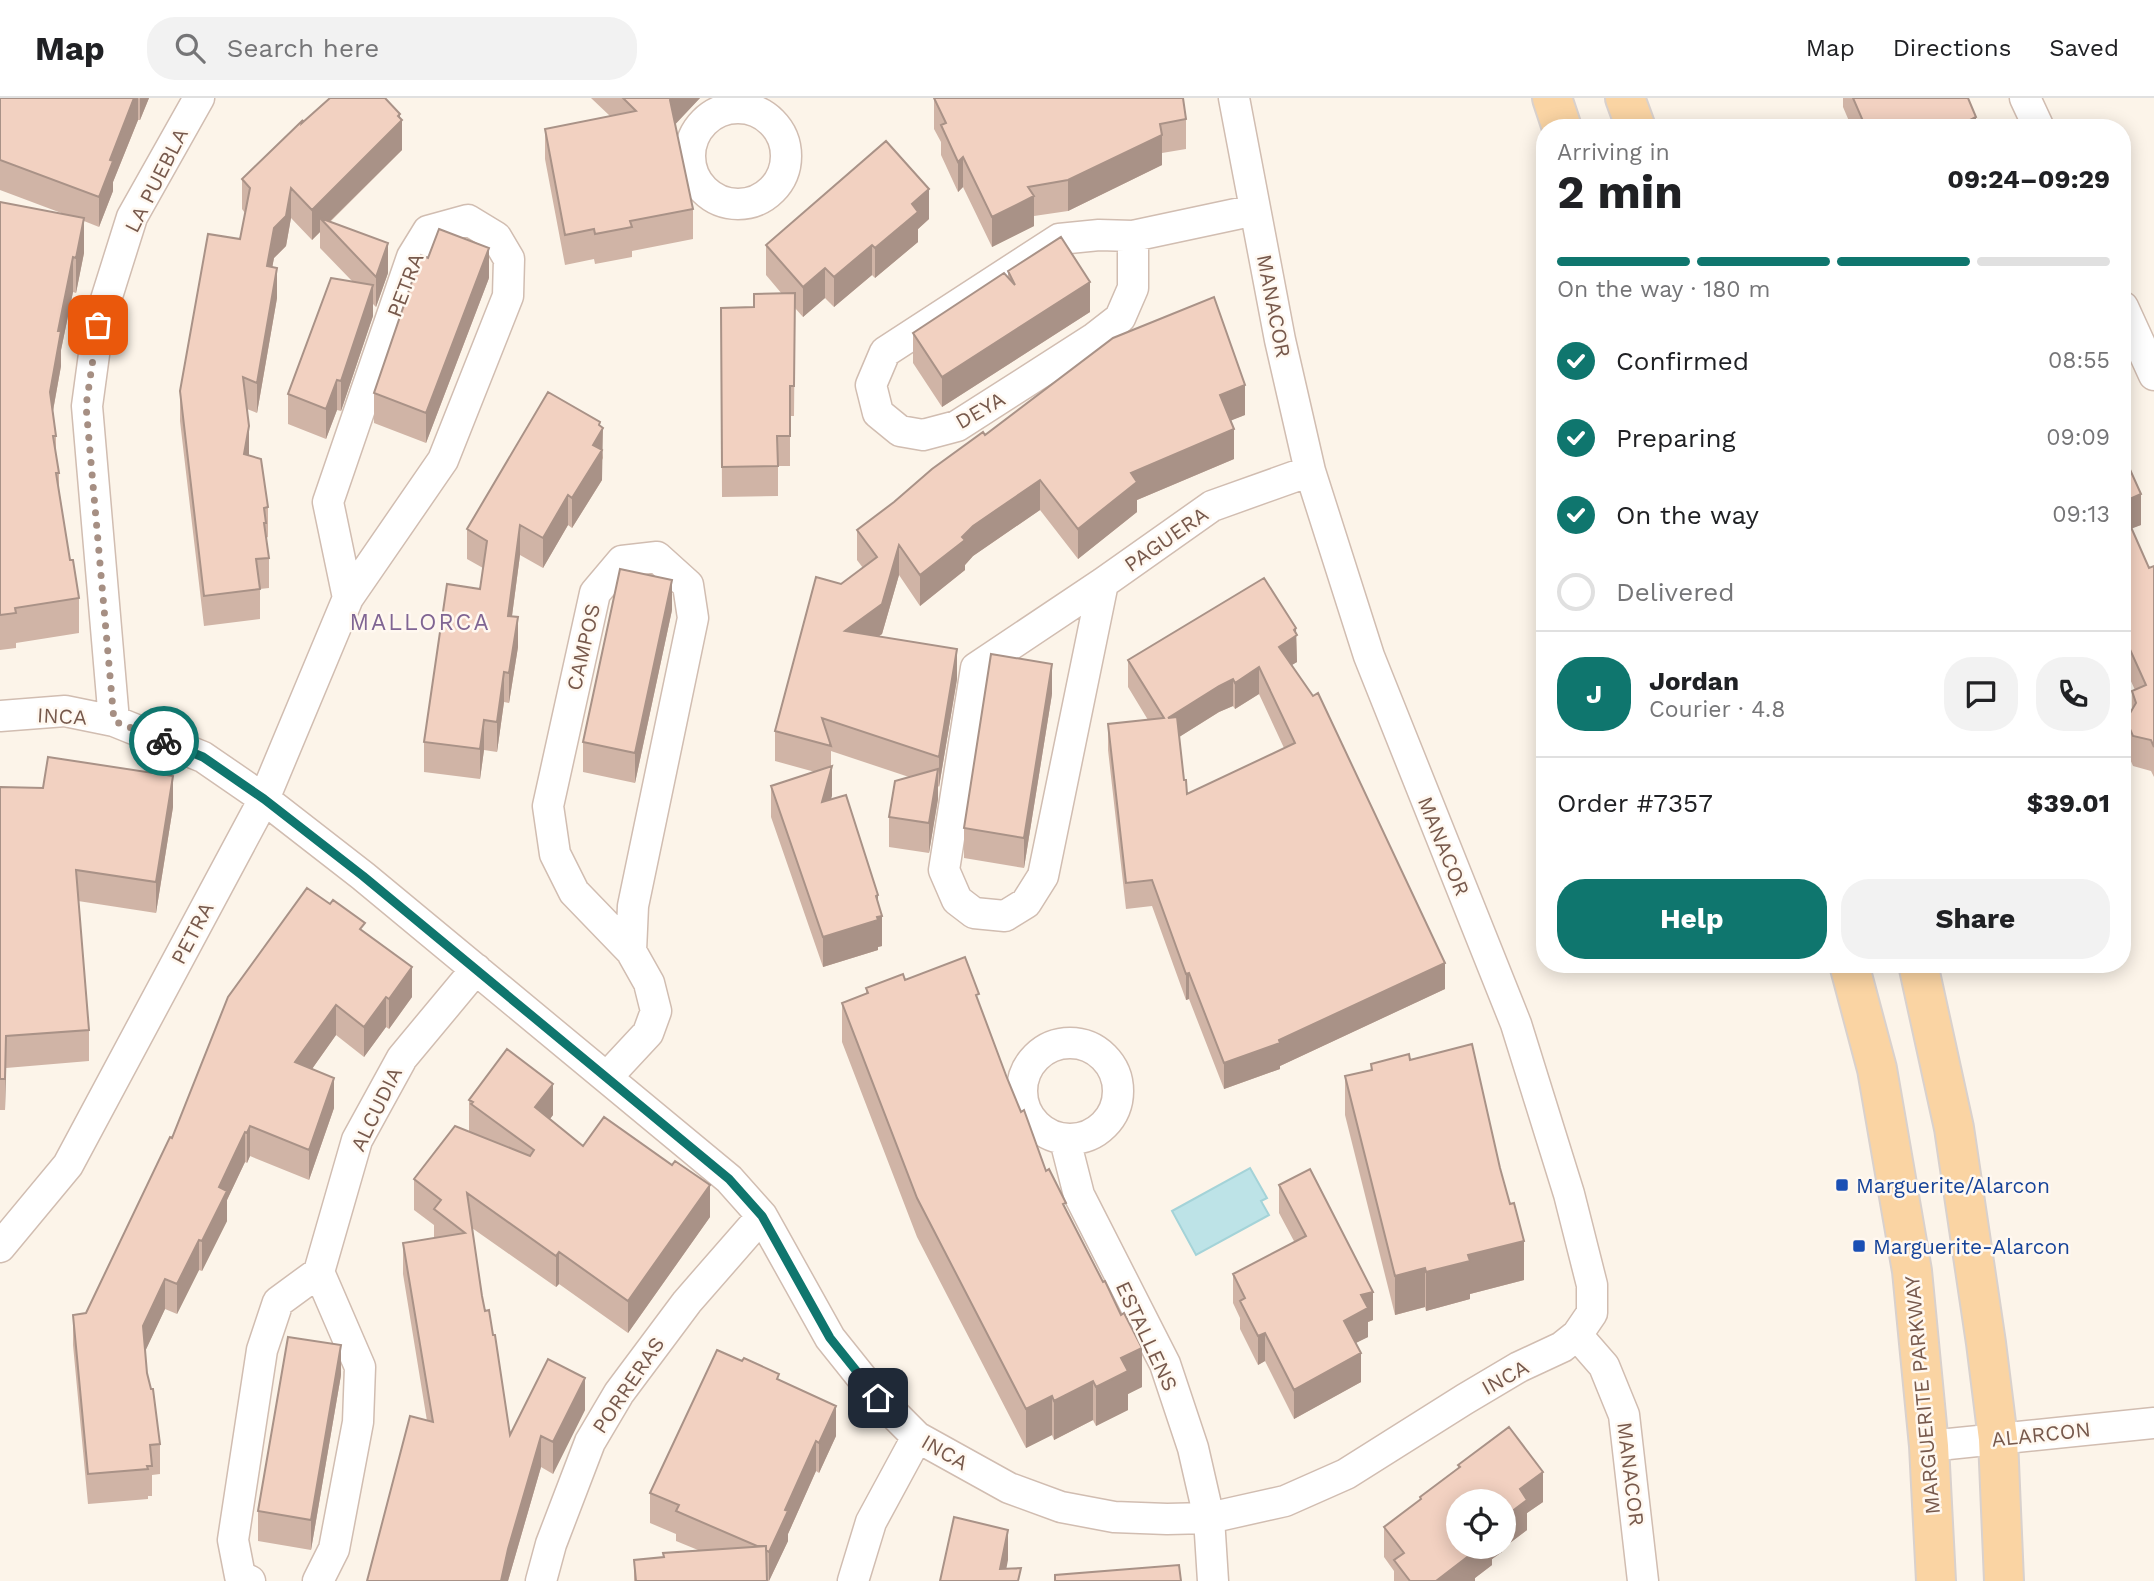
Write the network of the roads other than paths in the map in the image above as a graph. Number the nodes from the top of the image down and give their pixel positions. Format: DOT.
graph roads {
  1 [pos="199,98"];
  2 [pos="1234,98"];
  3 [pos="1552,98"];
  4 [pos="1625,98"];
  5 [pos="2025,98"];
  6 [pos="1559,119"];
  7 [pos="1633,119"];
  8 [pos="2035,119"];
  9 [pos="1255,210"];
  10 [pos="1133,236"];
  11 [pos="2131,325"];
  12 [pos="2154,375"];
  13 [pos="1310,471"];
  14 [pos="1103,583"];
  15 [pos="348,598"];
  16 [pos="0,716"];
  17 [pos="114,721"];
  18 [pos="264,799"];
  19 [pos="632,951"];
  20 [pos="476,969"];
  21 [pos="1851,973"];
  22 [pos="1920,973"];
  23 [pos="608,1076"];
  24 [pos="1065,1140"];
  25 [pos="762,1216"];
  26 [pos="0,1247"];
  27 [pos="319,1272"];
  28 [pos="1577,1335"];
  29 [pos="2154,1423"];
  30 [pos="917,1437"];
  31 [pos="1998,1438"];
  32 [pos="1929,1446"];
  33 [pos="1209,1518"];
  34 [pos="250,1581"];
  35 [pos="318,1581"];
  36 [pos="541,1581"];
  37 [pos="853,1581"];
  38 [pos="1213,1581"];
  39 [pos="1643,1581"];
  40 [pos="1936,1581"];
  41 [pos="2004,1581"];
  1 -- 17 [label="street, LA PUEBLA"];
  2 -- 9 [label="street, MANACOR"];
  3 -- 6 [label="main road"];
  4 -- 7 [label="main road"];
  5 -- 8 [label="street"];
  9 -- 10 [label="street, DEYA"];
  9 -- 13 [label="street, MANACOR"];
  10 -- 10 [label="street, DEYA"];
  11 -- 12 [label="street"];
  13 -- 14 [label="street, PAGUERA"];
  13 -- 28 [label="street, MANACOR"];
  14 -- 14 [label="street, PAGUERA"];
  15 -- 15 [label="street, PETRA"];
  15 -- 18 [label="street, PETRA"];
  16 -- 17 [label="street, INCA"];
  17 -- 18 [label="street, INCA"];
  18 -- 20 [label="street, INCA"];
  18 -- 26 [label="street, PETRA"];
  19 -- 19 [label="street, CAMPOS"];
  19 -- 23 [label="street, CAMPOS"];
  20 -- 23 [label="street, INCA"];
  20 -- 27 [label="street, ALCUDIA"];
  21 -- 32 [label="main road, MARGUERITE PARKWAY"];
  22 -- 31 [label="main road"];
  23 -- 25 [label="street, INCA"];
  24 -- 33 [label="street, ESTALLENS"];
  25 -- 30 [label="street, INCA"];
  25 -- 36 [label="street, PORRERAS"];
  27 -- 34 [label="street"];
  27 -- 35 [label="street"];
  28 -- 33 [label="street, INCA"];
  28 -- 39 [label="street, MANACOR"];
  29 -- 31 [label="street, ALARCON"];
  30 -- 33 [label="street, INCA"];
  30 -- 37 [label="street"];
  31 -- 32 [label="street, ALARCON"];
  31 -- 41 [label="main road"];
  32 -- 40 [label="main road, MARGUERITE PARKWAY"];
  33 -- 38 [label="street, ESTALLENS"];
}
